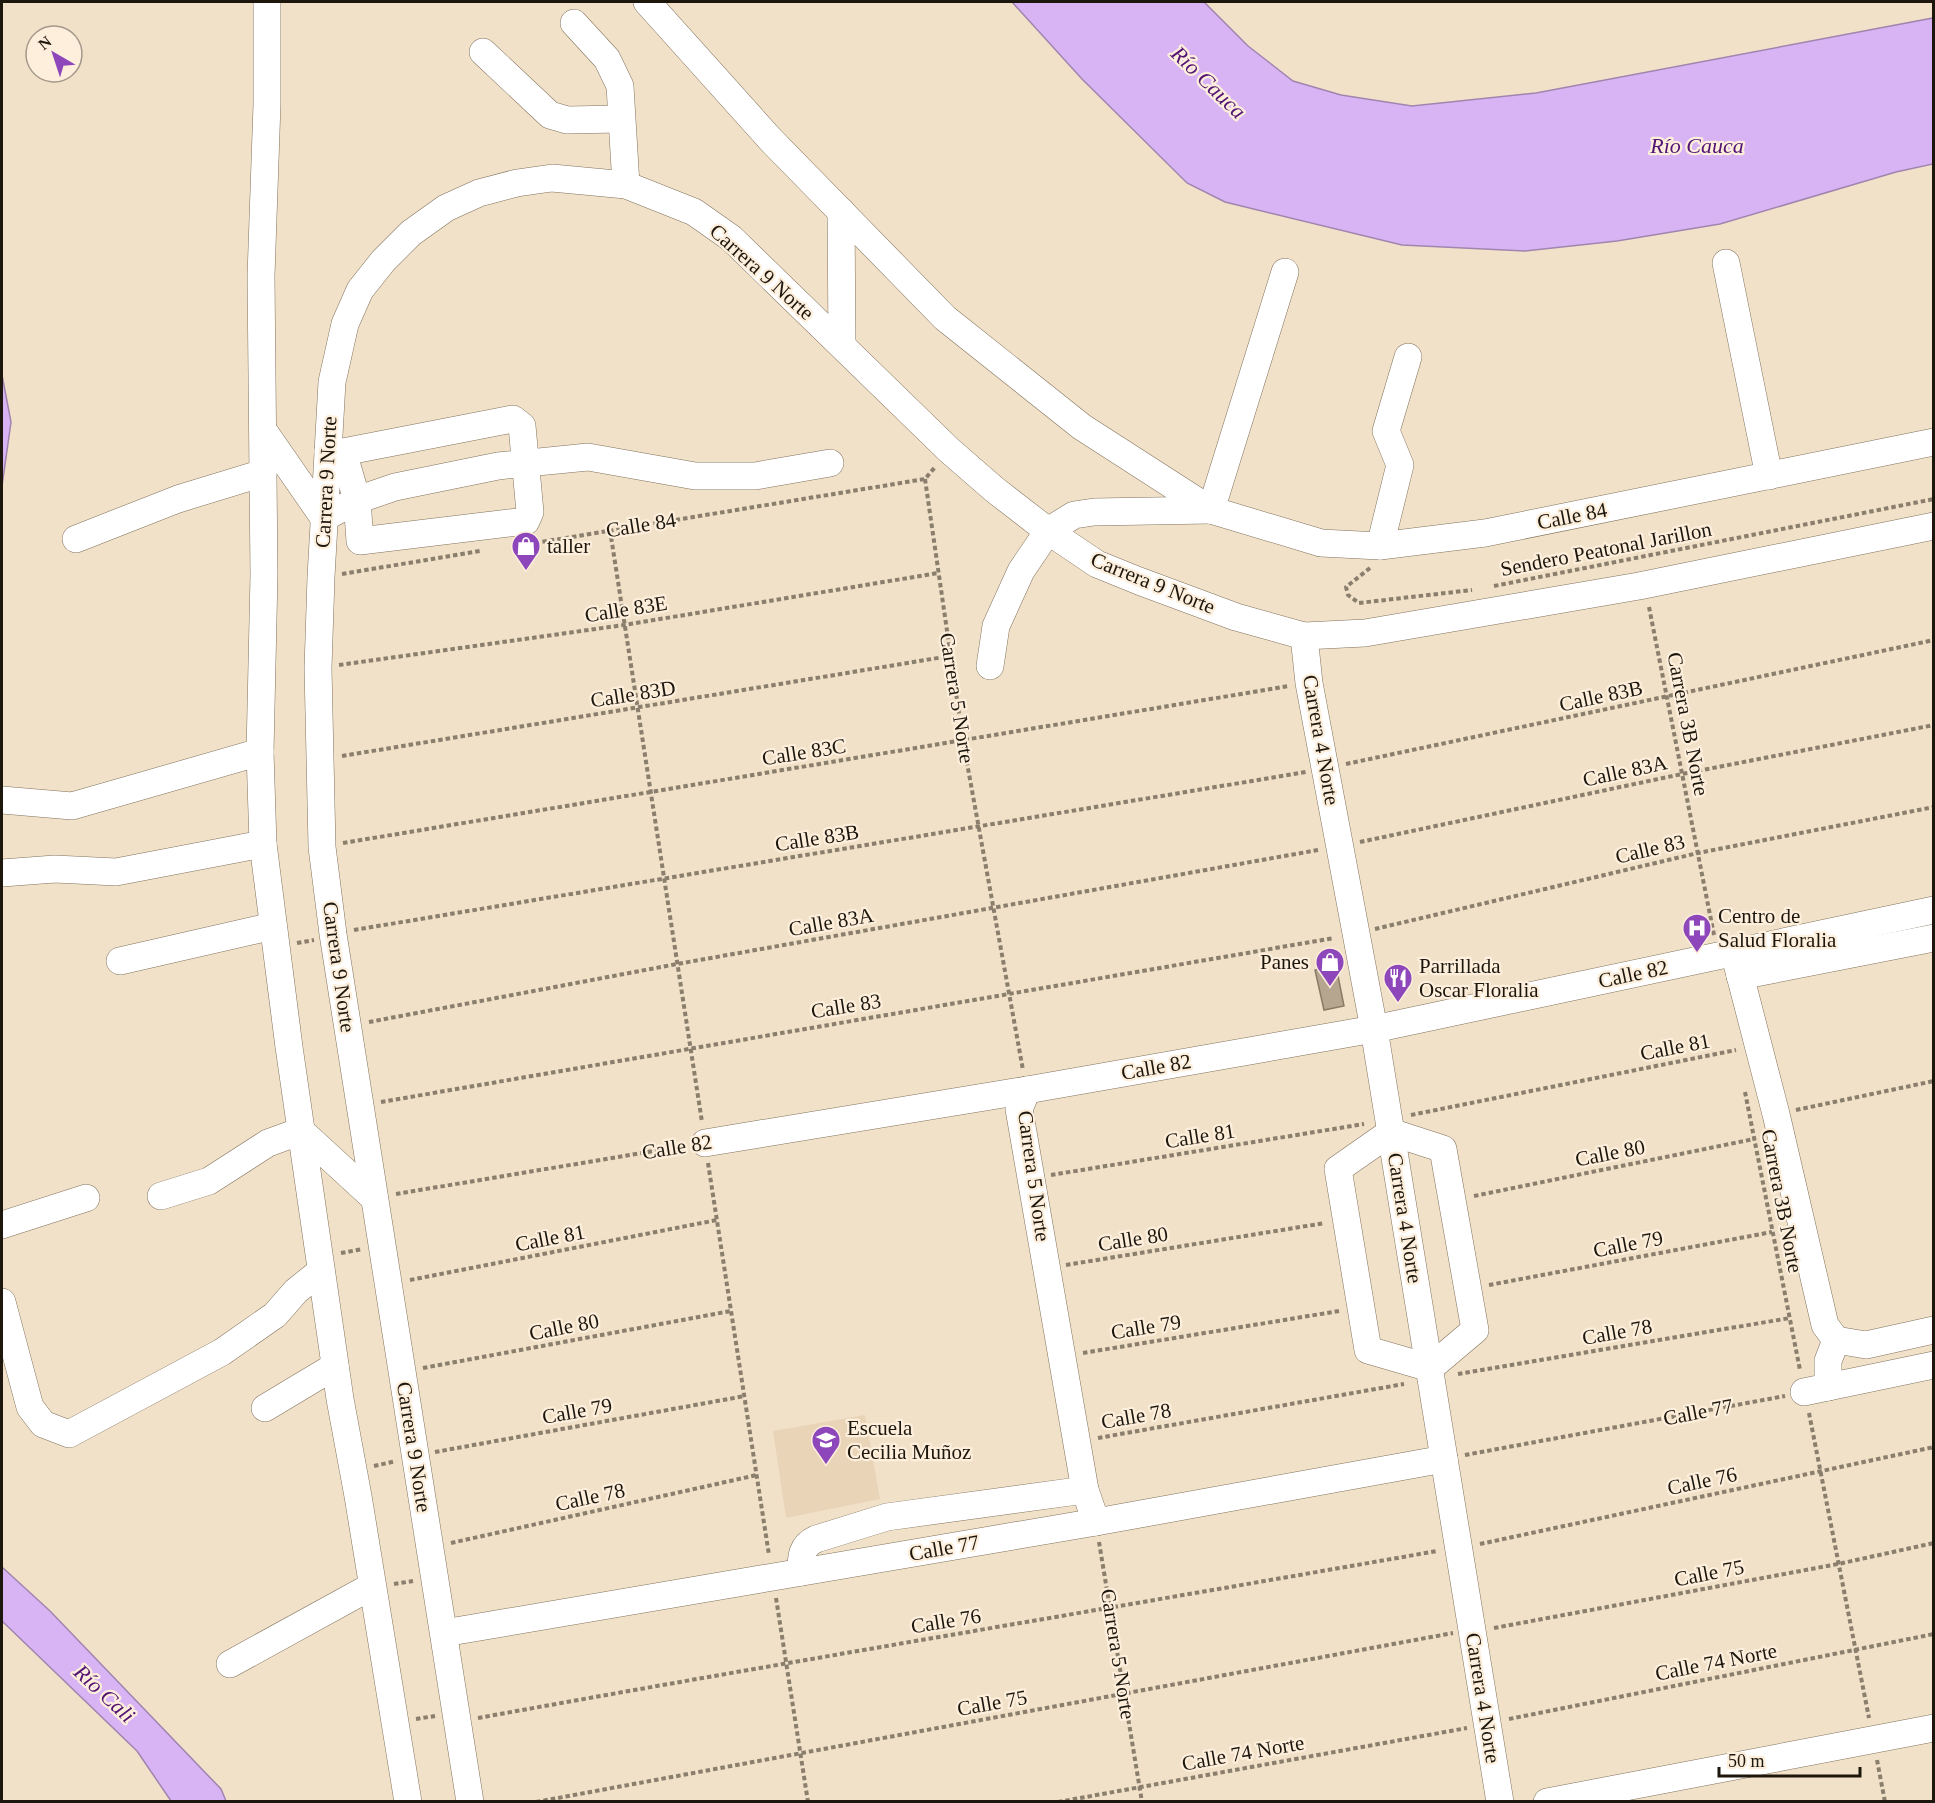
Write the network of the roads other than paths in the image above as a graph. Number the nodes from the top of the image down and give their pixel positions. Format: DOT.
graph roads {
  1 [pos="267,2"];
  2 [pos="647,2"];
  3 [pos="574,23"];
  4 [pos="483,52"];
  5 [pos="621,119"];
  6 [pos="626,185"];
  7 [pos="841,212"];
  8 [pos="1726,262"];
  9 [pos="1285,272"];
  10 [pos="842,345"];
  11 [pos="1408,357"];
  12 [pos="263,430"];
  13 [pos="1934,442"];
  14 [pos="335,452"];
  15 [pos="527,463"];
  16 [pos="830,463"];
  17 [pos="263,473"];
  18 [pos="1769,476"];
  19 [pos="357,500"];
  20 [pos="1211,510"];
  21 [pos="324,518"];
  22 [pos="1934,526"];
  23 [pos="1048,531"];
  24 [pos="76,539"];
  25 [pos="360,541"];
  26 [pos="1380,546"];
  27 [pos="322,547"];
  28 [pos="1304,636"];
  29 [pos="990,666"];
  30 [pos="260,752"];
  31 [pos="2,800"];
  32 [pos="263,844"];
  33 [pos="2,873"];
  34 [pos="1934,910"];
  35 [pos="275,937"];
  36 [pos="1934,938"];
  37 [pos="120,961"];
  38 [pos="1731,961"];
  39 [pos="1374,1029"];
  40 [pos="1027,1090"];
  41 [pos="1390,1123"];
  42 [pos="301,1131"];
  43 [pos="705,1143"];
  44 [pos="161,1196"];
  45 [pos="86,1198"];
  46 [pos="375,1198"];
  47 [pos="2,1225"];
  48 [pos="320,1263"];
  49 [pos="2,1302"];
  50 [pos="1924,1332"];
  51 [pos="1836,1340"];
  52 [pos="335,1366"];
  53 [pos="1928,1366"];
  54 [pos="1430,1375"];
  55 [pos="265,1408"];
  56 [pos="1453,1457"];
  57 [pos="1085,1491"];
  58 [pos="1096,1522"];
  59 [pos="801,1572"];
  60 [pos="372,1586"];
  61 [pos="444,1633"];
  62 [pos="230,1664"];
  63 [pos="1934,1728"];
  64 [pos="408,1802"];
  65 [pos="470,1802"];
  66 [pos="1500,1802"];
  67 [pos="1547,1802"];
  1 -- 12 [label="street"];
  2 -- 7 [label="street"];
  3 -- 5 [label="street"];
  4 -- 5 [label="street"];
  5 -- 6 [label="street"];
  6 -- 10 [label="street, Carrera 9 Norte"];
  6 -- 14 [label="street, Carrera 9 Norte"];
  7 -- 10 [label="street"];
  7 -- 20 [label="street"];
  8 -- 18 [label="street"];
  9 -- 20 [label="street"];
  10 -- 23 [label="street, Carrera 9 Norte"];
  11 -- 26 [label="street"];
  12 -- 17 [label="street"];
  12 -- 21 [label="street"];
  13 -- 18 [label="street, Calle 84"];
  14 -- 15 [label="street"];
  14 -- 19 [label="street"];
  14 -- 21 [label="street, Carrera 9 Norte"];
  15 -- 16 [label="street"];
  15 -- 19 [label="street"];
  15 -- 25 [label="street"];
  17 -- 24 [label="street"];
  17 -- 30 [label="street"];
  18 -- 26 [label="street, Calle 84"];
  19 -- 21 [label="street"];
  19 -- 25 [label="street"];
  20 -- 23 [label="street"];
  20 -- 26 [label="street, Calle 84"];
  21 -- 27 [label="street, Carrera 9 Norte"];
  22 -- 28 [label="street"];
  23 -- 28 [label="street, Carrera 9 Norte"];
  23 -- 29 [label="street"];
  25 -- 27 [label="street"];
  27 -- 46 [label="street, Carrera 9 Norte"];
  28 -- 39 [label="street, Carrera 4 Norte"];
  30 -- 31 [label="street"];
  30 -- 32 [label="street"];
  32 -- 33 [label="street"];
  32 -- 35 [label="street"];
  34 -- 38 [label="street, Calle 82"];
  35 -- 37 [label="street"];
  35 -- 42 [label="street"];
  36 -- 38 [label="street"];
  38 -- 39 [label="street, Calle 82"];
  38 -- 51 [label="street"];
  39 -- 40 [label="street, Calle 82"];
  39 -- 41 [label="street, Carrera 4 Norte"];
  40 -- 43 [label="street, Calle 82"];
  40 -- 57 [label="street, Carrera 5 Norte"];
  41 -- 54 [label="street, Carrera 4 Norte"];
  41 -- 54 [label="street"];
  41 -- 54 [label="street"];
  42 -- 44 [label="street"];
  42 -- 46 [label="street"];
  42 -- 48 [label="street"];
  45 -- 47 [label="street"];
  46 -- 61 [label="street, Carrera 9 Norte"];
  48 -- 49 [label="street"];
  48 -- 52 [label="street"];
  50 -- 51 [label="street"];
  50 -- 53 [label="street"];
  51 -- 53 [label="street"];
  52 -- 55 [label="street"];
  52 -- 60 [label="street"];
  54 -- 56 [label="street, Carrera 4 Norte"];
  56 -- 58 [label="street, Calle 77"];
  56 -- 66 [label="street, Carrera 4 Norte"];
  57 -- 58 [label="street, Carrera 5 Norte"];
  57 -- 59 [label="street"];
  58 -- 59 [label="street, Calle 77"];
  59 -- 61 [label="street, Calle 77"];
  60 -- 62 [label="street"];
  60 -- 64 [label="street"];
  61 -- 65 [label="street, Carrera 9 Norte"];
  63 -- 67 [label="street"];
}
